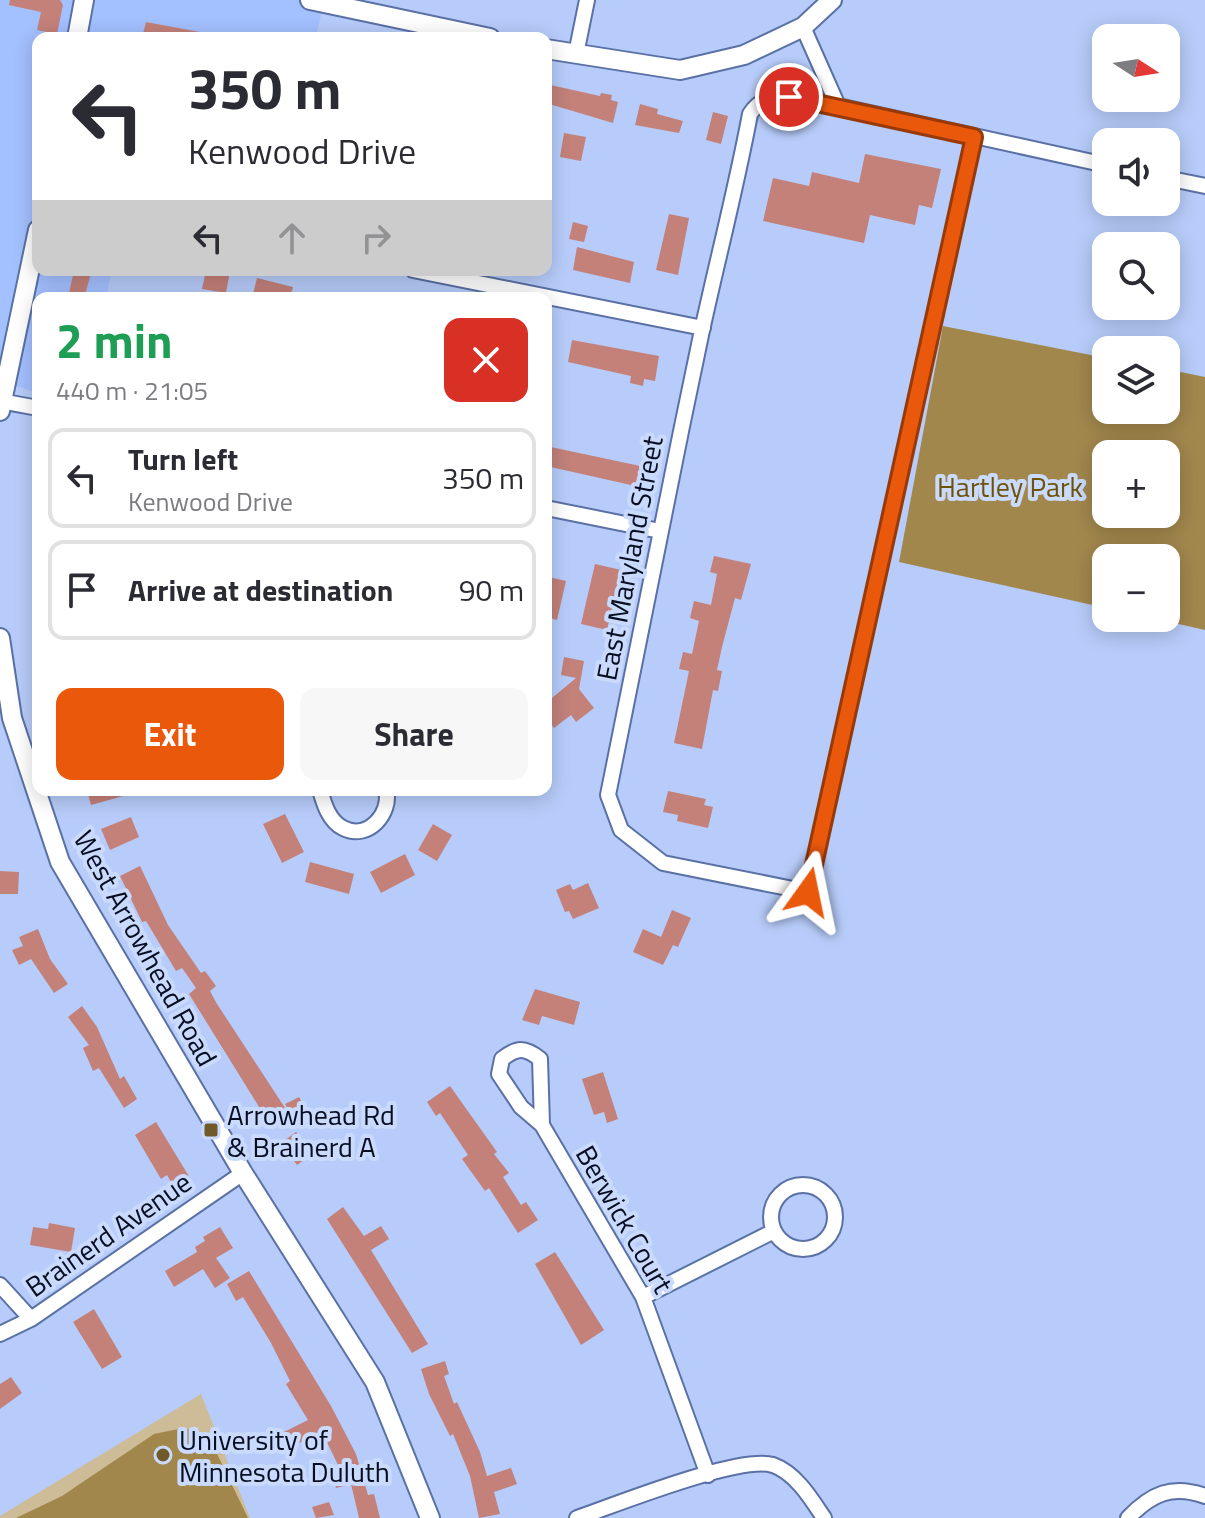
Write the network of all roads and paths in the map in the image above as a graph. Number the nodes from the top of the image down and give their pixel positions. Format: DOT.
graph roads {
  1 [pos="84,0"];
  2 [pos="310,0"];
  3 [pos="587,0"];
  4 [pos="832,0"];
  5 [pos="339,3"];
  6 [pos="803,27"];
  7 [pos="78,32"];
  8 [pos="464,32"];
  9 [pos="552,50"];
  10 [pos="576,54"];
  11 [pos="838,106"];
  12 [pos="974,137"];
  13 [pos="1092,162"];
  14 [pos="1180,181"];
  15 [pos="1205,186"];
  16 [pos="32,257"];
  17 [pos="443,276"];
  18 [pos="523,292"];
  19 [pos="552,298"];
  20 [pos="703,328"];
  21 [pos="0,401"];
  22 [pos="32,407"];
  23 [pos="0,411"];
  24 [pos="552,509"];
  25 [pos="660,531"];
  26 [pos="0,638"];
  27 [pos="32,778"];
  28 [pos="38,796"];
  29 [pos="322,796"];
  30 [pos="386,796"];
  31 [pos="542,1125"];
  32 [pos="243,1173"];
  33 [pos="774,1231"];
  34 [pos="0,1285"];
  35 [pos="643,1297"];
  36 [pos="31,1319"];
  37 [pos="0,1334"];
  38 [pos="708,1475"];
  39 [pos="1205,1496"];
  40 [pos="430,1518"];
  41 [pos="577,1518"];
  42 [pos="824,1518"];
  43 [pos="1128,1518"];
  1 -- 7 [label="street"];
  2 -- 5 [label="street"];
  3 -- 10 [label="street"];
  4 -- 6 [label="street"];
  5 -- 8 [label="street"];
  6 -- 10 [label="street"];
  6 -- 11 [label="street"];
  9 -- 10 [label="street"];
  11 -- 12 [label="street"];
  11 -- 20 [label="street, East Maryland Street"];
  12 -- 13 [label="street"];
  12 -- 25 [label="street, East Maryland Street"];
  14 -- 15 [label="street"];
  16 -- 21 [label="street"];
  17 -- 18 [label="street"];
  19 -- 20 [label="street"];
  20 -- 25 [label="street, East Maryland Street"];
  21 -- 22 [label="street"];
  21 -- 23 [label="street"];
  24 -- 25 [label="street"];
  26 -- 27 [label="street, West Arrowhead Road"];
  28 -- 32 [label="street, West Arrowhead Road"];
  29 -- 30 [label="street"];
  31 -- 31 [label="street, Berwick Court"];
  31 -- 35 [label="street, Berwick Court"];
  32 -- 36 [label="street, Brainerd Avenue"];
  32 -- 40 [label="street, West Arrowhead Road"];
  33 -- 33 [label="street"];
  33 -- 35 [label="street"];
  34 -- 36 [label="street"];
  35 -- 38 [label="street, Berwick Court"];
  36 -- 37 [label="street, Brainerd Avenue"];
  38 -- 41 [label="street"];
  38 -- 42 [label="street"];
  39 -- 43 [label="street"];
}
